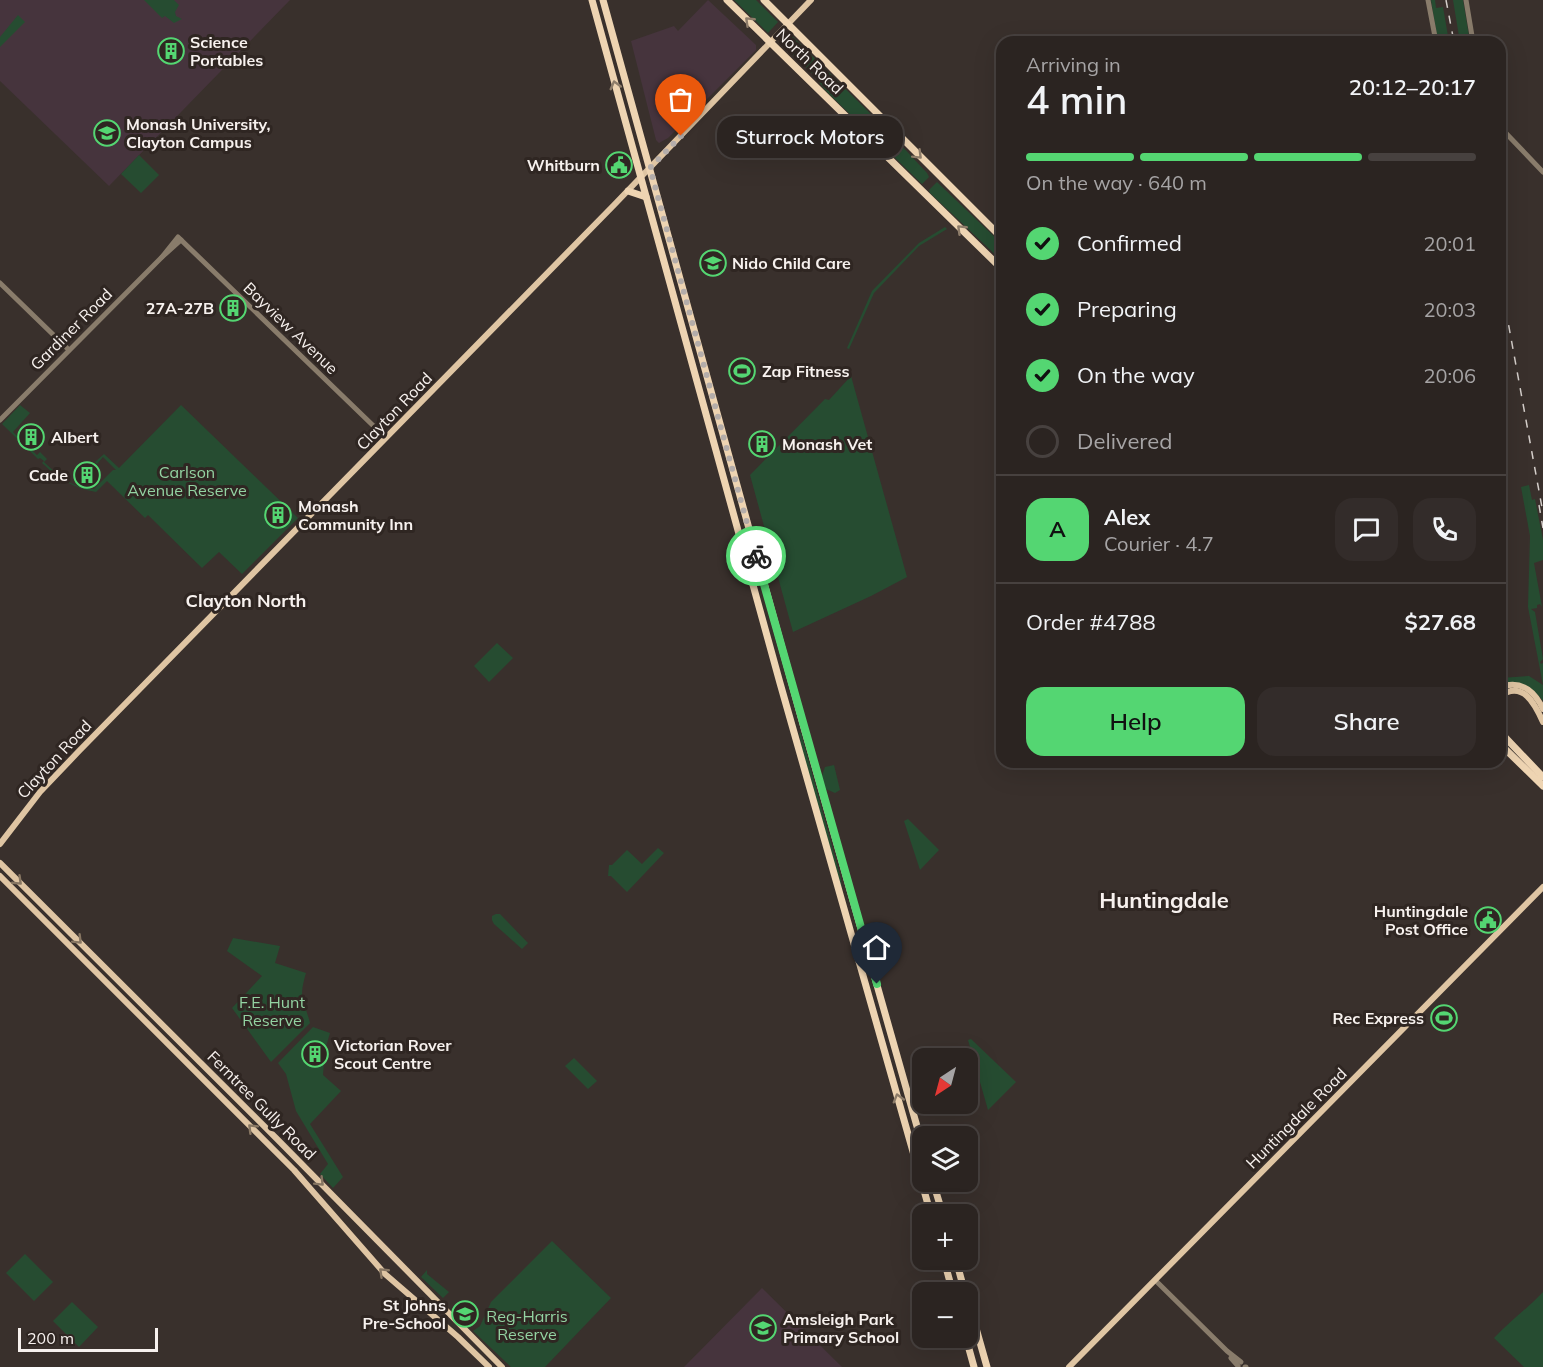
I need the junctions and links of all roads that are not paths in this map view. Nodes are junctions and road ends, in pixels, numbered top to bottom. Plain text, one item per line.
1 (592, 0) edge
2 (603, 0) edge
3 (727, 0) edge
4 (764, 0) edge
5 (811, 0) edge
6 (1428, 0) edge
7 (1466, 0) edge
8 (788, 24) junction
9 (1435, 36) edge
10 (1472, 36) edge
11 (771, 43) junction
12 (1506, 134) edge
13 (1506, 137) edge
14 (1515, 144) junction
15 (650, 168) junction
16 (1543, 172) edge
17 (641, 178) junction
18 (628, 191) junction
19 (646, 197) junction
20 (996, 232) edge
21 (179, 238) joint
22 (996, 263) edge
23 (0, 283) edge
24 (69, 350) junction
25 (0, 420) edge
26 (719, 420) junction
27 (708, 423) junction
28 (386, 438) junction
29 (736, 481) junction
30 (725, 484) junction
31 (1506, 686) edge
32 (1506, 694) edge
33 (1543, 709) edge
34 (1543, 722) edge
35 (1506, 738) edge
36 (1506, 750) edge
37 (1543, 777) edge
38 (1543, 786) edge
39 (4, 835) edge
40 (0, 844) edge
41 (0, 863) edge
42 (0, 876) edge
43 (1543, 887) edge
44 (917, 1126) edge
45 (928, 1204) edge
46 (1155, 1280) junction
47 (978, 1335) edge
48 (969, 1348) edge
49 (1242, 1366) edge
50 (489, 1367) edge
51 (502, 1367) edge
52 (974, 1367) edge
53 (987, 1367) edge
54 (1069, 1367) edge

17 -> 1 highway
2 - 15 highway
11 -> 3 highway, North Road
4 - 8 highway, North Road
5 - 8 main road, Clayton Road
6 - 9 street
7 - 10 street
8 - 11 main road, Clayton Road
8 -> 20 highway, North Road
11 - 15 main road, Clayton Road
22 -> 11 highway, North Road
12 - 14 street
13 - 14 street
14 - 16 street
15 - 17 main road, Clayton Road
15 - 26 highway
17 - 18 main road, Clayton Road
17 - 19 highway
18 - 19 highway
18 - 28 main road, Clayton Road
19 - 27 highway
21 - 24 street, Gardiner Road
21 - 28 street, Bayview Avenue
23 - 24 street
24 - 25 street, Gardiner Road
26 - 27 highway
26 - 29 highway
27 - 30 highway
28 - 39 main road, Clayton Road
29 - 30 highway
29 - 44 highway
45 -> 30 highway
31 - 33 main road
32 - 34 main road
35 - 37 highway
36 - 38 highway
39 - 40 main road, Clayton Road
41 -> 51 main road, Ferntree Gully Road
50 -> 42 main road, Ferntree Gully Road
43 - 46 main road, Huntingdale Road
46 - 49 street
46 - 54 main road, Huntingdale Road
47 - 53 highway
48 - 52 highway

